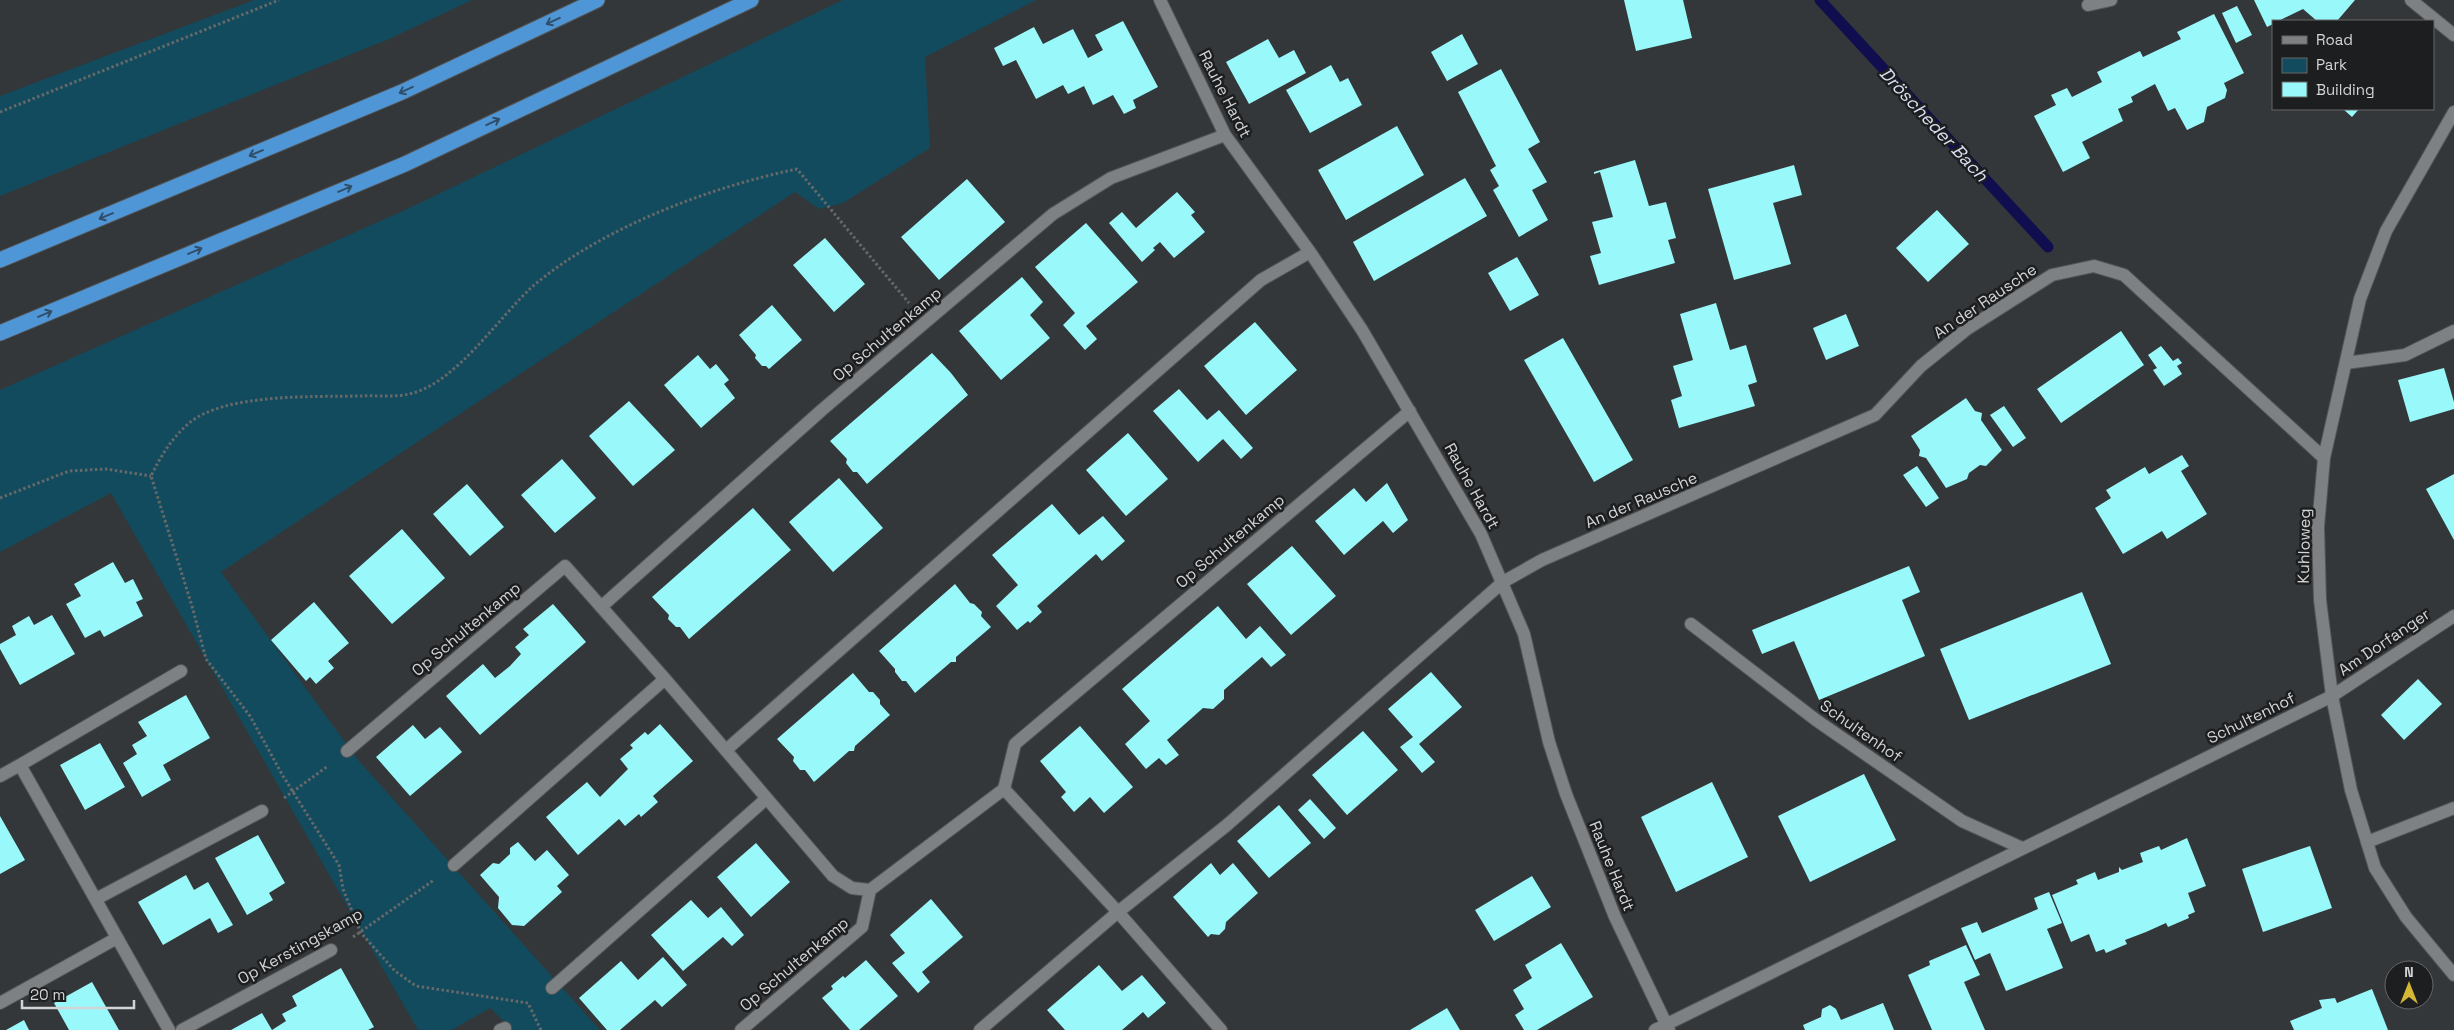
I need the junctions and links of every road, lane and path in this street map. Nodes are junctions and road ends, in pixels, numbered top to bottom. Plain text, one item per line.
1 (279, 0) edge
2 (597, 0) edge
3 (751, 0) edge
4 (1160, 0) edge
5 (2111, 0) edge
6 (2411, 0) edge
7 (2088, 5) dead end
8 (2454, 35) edge
9 (0, 112) edge
10 (2454, 112) edge
11 (1225, 135) junction
12 (1310, 252) junction
13 (0, 260) edge
14 (925, 322) junction
15 (2454, 331) edge
16 (0, 333) edge
17 (2346, 363) junction
18 (1410, 411) junction
19 (2324, 458) junction
20 (151, 476) junction
21 (0, 498) edge
22 (1503, 582) junction
23 (602, 607) junction
24 (2454, 616) edge
25 (1690, 624) dead end
26 (181, 671) dead end
27 (665, 679) junction
28 (2332, 696) junction
29 (726, 750) junction
30 (347, 751) joint
31 (20, 765) junction
32 (0, 776) edge
33 (1004, 789) junction
34 (294, 792) junction
35 (766, 799) junction
36 (2454, 808) edge
37 (262, 811) joint
38 (2366, 842) junction
39 (2022, 848) junction
40 (454, 865) joint
41 (870, 890) junction
42 (96, 899) junction
43 (1118, 912) junction
44 (361, 933) junction
45 (116, 938) junction
46 (331, 950) joint
47 (2454, 975) edge
48 (552, 988) joint
49 (0, 1003) edge
50 (528, 1003) junction
51 (1663, 1028) edge
52 (502, 1029) edge
53 (169, 1030) edge
54 (182, 1030) edge
55 (541, 1030) edge
56 (741, 1030) edge
57 (980, 1030) edge
58 (1221, 1030) edge

1 - 9 path
2 -> 13 highway
16 -> 3 highway
4 - 11 street, Rauhe Hardt
5 - 7 street
6 - 8 street
10 - 17 street, Kuhloweg
11 - 12 street, Rauhe Hardt
11 - 14 street, Op Schultenkamp
12 - 18 street, Rauhe Hardt
12 - 29 street
14 - 20 path
14 - 23 street, Op Schultenkamp
15 - 17 street
17 - 19 street, Kuhloweg
18 - 22 street, Rauhe Hardt
18 - 33 street, Op Schultenkamp
19 - 22 street, An der Rausche
19 - 28 street, Kuhloweg
20 - 21 path
20 - 34 path
22 - 43 street
22 - 51 street, Rauhe Hardt
23 - 27 street, Op Schultenkamp
23 - 30 street, Op Schultenkamp
24 - 28 street, Am Dorfanger
25 - 39 street, Schultenhof
26 - 31 street
27 - 29 street, Op Schultenkamp
27 - 40 street
28 - 38 street, Kuhloweg
28 - 39 street, Schultenhof
29 - 35 street, Op Schultenkamp
30 - 34 path
31 - 32 street
31 - 42 street
33 - 41 street
33 - 43 street
34 - 37 path
34 - 44 path
35 - 41 street, Op Schultenkamp
35 - 48 street
36 - 38 street
37 - 42 street
38 - 47 street, Kuhloweg
39 - 51 street, Schultenhof
40 - 44 path, Op Kerstingskamp
41 - 56 street, Op Schultenkamp
42 - 45 street
43 - 57 street
43 - 58 street
44 - 46 path, Op Kerstingskamp
44 - 50 path
45 - 49 street
45 - 53 street
46 - 54 street, Op Kerstingskamp
48 - 50 path
50 - 52 path
50 - 55 path

